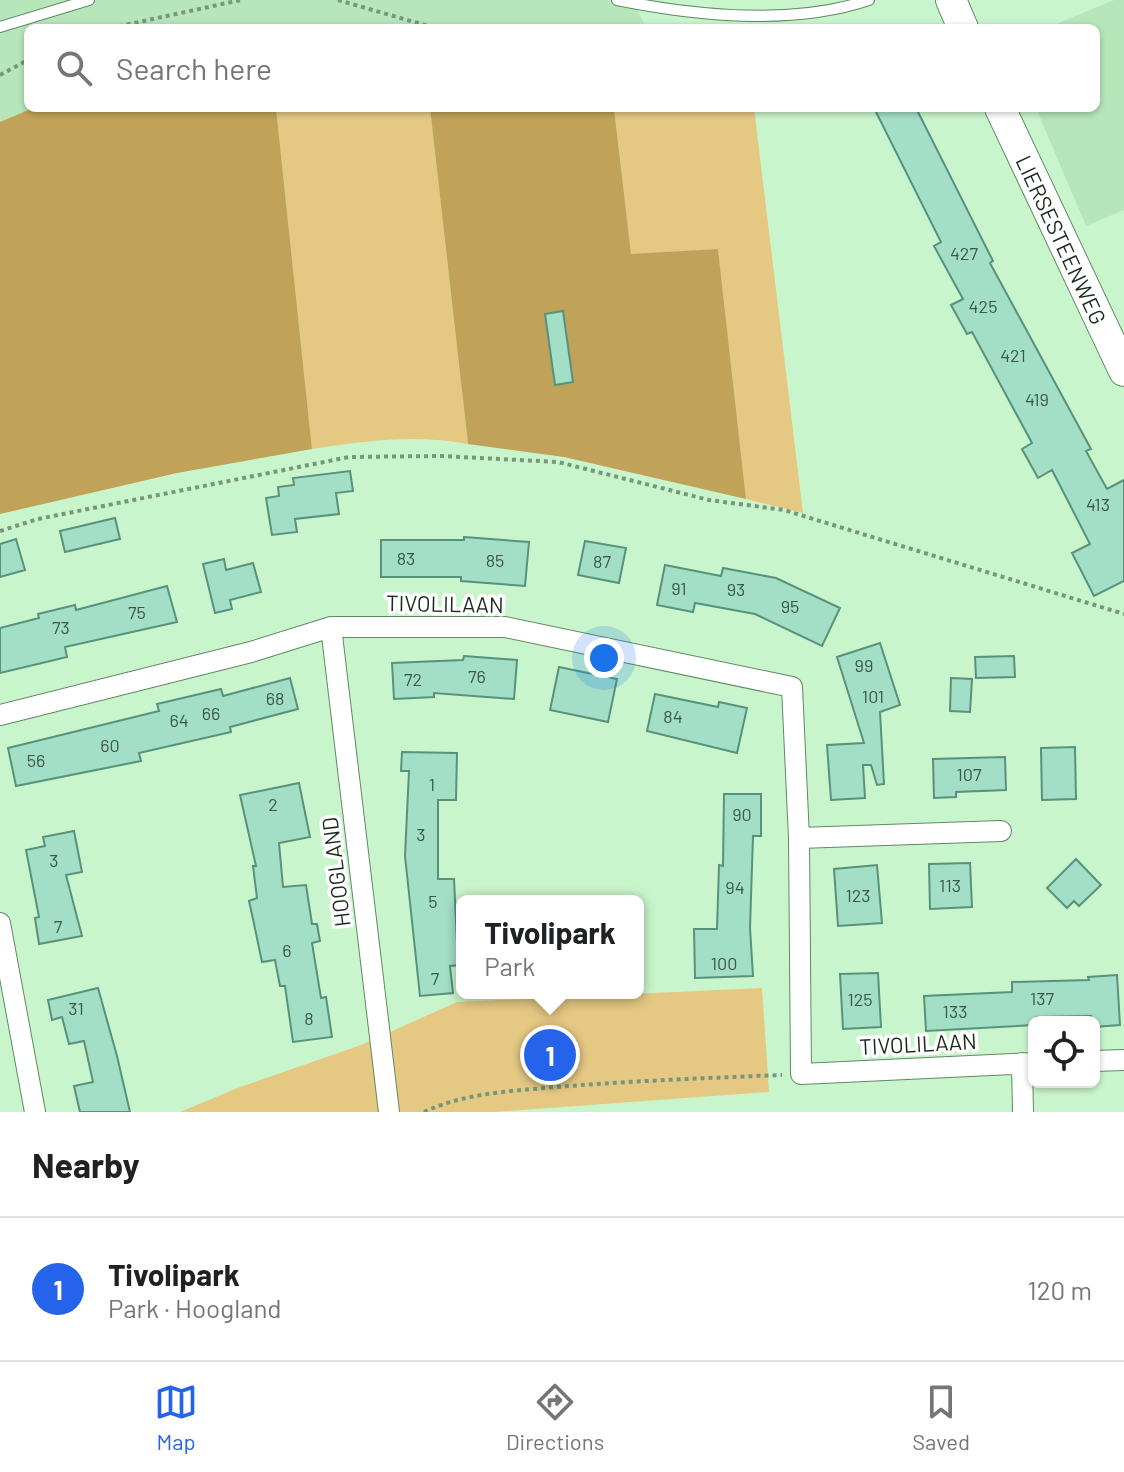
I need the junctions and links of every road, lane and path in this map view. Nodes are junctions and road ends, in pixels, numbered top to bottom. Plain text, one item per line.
1 (89, 0) edge
2 (241, 0) edge
3 (338, 0) edge
4 (617, 0) edge
5 (869, 0) edge
6 (951, 0) edge
7 (130, 24) edge
8 (421, 24) edge
9 (961, 24) edge
10 (0, 27) edge
11 (24, 62) edge
12 (0, 75) edge
13 (1002, 112) edge
14 (1124, 371) edge
15 (0, 531) edge
16 (1124, 614) edge
17 (331, 627) junction
18 (0, 715) edge
19 (1001, 831) dead end
20 (799, 838) junction
21 (0, 923) edge
22 (1124, 1060) edge
23 (1100, 1061) edge
24 (1028, 1063) edge
25 (801, 1074) junction
26 (35, 1112) edge
27 (389, 1112) edge
28 (424, 1112) edge
29 (1023, 1112) edge

1 - 10 lane
2 - 7 path
3 - 8 path
4 - 5 lane
6 - 9 main road
11 - 12 path
13 - 14 main road, LIERSESTEENWEG
15 - 16 path
17 - 18 street, TIVOLILAAN
17 - 20 street, TIVOLILAAN
17 - 27 street, HOOGLAND
19 - 20 street
20 - 25 street, TIVOLILAAN
21 - 26 street
22 - 23 street
24 - 25 street, TIVOLILAAN
24 - 29 street
25 - 28 path

